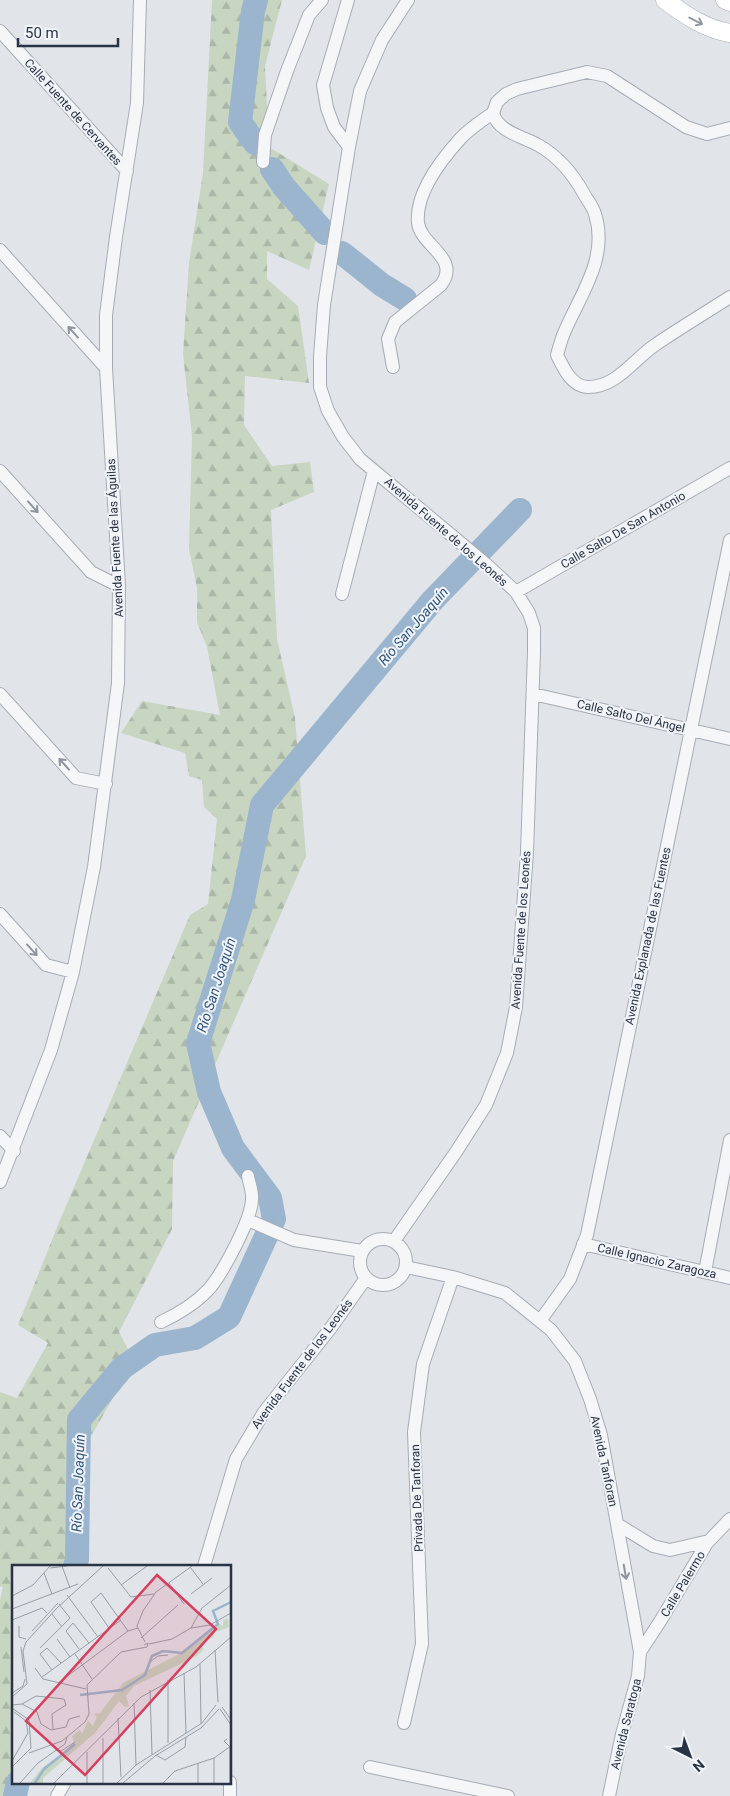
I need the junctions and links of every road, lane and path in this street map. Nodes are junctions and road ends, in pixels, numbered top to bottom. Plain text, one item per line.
1 (140, 0) edge
2 (322, 0) edge
3 (348, 0) edge
4 (408, 0) edge
5 (666, 0) edge
6 (724, 0) edge
7 (730, 2) edge
8 (0, 31) edge
9 (730, 33) edge
10 (493, 113) junction
11 (730, 128) edge
12 (349, 147) junction
13 (263, 162) dead end
14 (126, 171) junction
15 (0, 250) edge
16 (730, 297) edge
17 (394, 367) dead end
18 (106, 368) junction
19 (730, 468) edge
20 (0, 471) edge
21 (374, 471) junction
22 (730, 540) edge
23 (119, 586) junction
24 (516, 592) junction
25 (342, 594) dead end
26 (0, 694) edge
27 (533, 694) junction
28 (691, 729) junction
29 (730, 739) edge
30 (106, 784) junction
31 (0, 914) edge
32 (73, 972) junction
33 (0, 1136) edge
34 (730, 1144) edge
35 (14, 1151) junction
36 (248, 1176) dead end
37 (0, 1182) edge
38 (248, 1220) junction
39 (394, 1241) junction
40 (583, 1244) junction
41 (362, 1251) junction
42 (406, 1267) junction
43 (705, 1272) junction
44 (453, 1277) junction
45 (366, 1278) junction
46 (730, 1278) edge
47 (540, 1321) junction
48 (161, 1322) dead end
49 (730, 1519) edge
50 (617, 1524) junction
51 (709, 1541) junction
52 (204, 1565) edge
53 (640, 1652) junction
54 (404, 1723) dead end
55 (370, 1767) dead end
56 (64, 1784) edge
57 (57, 1796) edge
58 (508, 1796) edge
59 (609, 1796) edge

1 - 14 street, Avenida Fuente de las Águilas
2 - 13 street
3 - 12 street
4 - 12 street, Avenida Fuente de los Leonés
5 -> 9 main road
6 - 7 main road
8 - 14 street, Calle Fuente de Cervantes
10 - 11 street
10 - 16 street
10 - 17 street
12 - 21 street, Avenida Fuente de los Leonés
14 - 18 street, Avenida Fuente de las Águilas
18 -> 15 street
18 - 23 street, Avenida Fuente de las Águilas
19 - 24 street, Calle Salto De San Antonio
20 -> 23 street
21 - 24 street, Avenida Fuente de los Leonés
21 - 25 street
22 - 28 street, Avenida Explanada de las Fuentes
23 - 30 street, Avenida Fuente de las Águilas
24 - 27 street, Avenida Fuente de los Leonés
30 -> 26 street
27 - 28 street, Calle Salto Del Ángel
27 - 39 street, Avenida Fuente de los Leonés
28 - 29 street, Calle Salto Del Ángel
28 - 40 street, Avenida Explanada de las Fuentes
30 - 32 street, Avenida Fuente de las Águilas
31 -> 32 street
32 - 35 street, Avenida Fuente de las Águilas
33 - 35 street
34 - 43 street
35 - 37 street, Avenida Fuente de las Águilas
36 - 38 street
38 - 41 street
38 - 48 street
39 - 41 street
39 - 42 street
40 - 43 street, Calle Ignacio Zaragoza
40 - 47 street, Avenida Explanada de las Fuentes
41 - 45 street
42 - 44 street, Avenida Tanforan
42 - 45 street
43 - 46 street, Calle Ignacio Zaragoza
44 - 47 street, Avenida Tanforan
44 - 54 street, Privada De Tanforan
45 - 52 street, Avenida Fuente de los Leonés
47 - 50 street, Avenida Tanforan
49 - 51 street, Calle Palermo
50 - 51 street, Avenida Tanforan
50 -> 53 street, Avenida Tanforan
51 - 53 street, Calle Palermo
53 - 59 street, Avenida Saratoga
55 - 58 street
56 - 57 street

